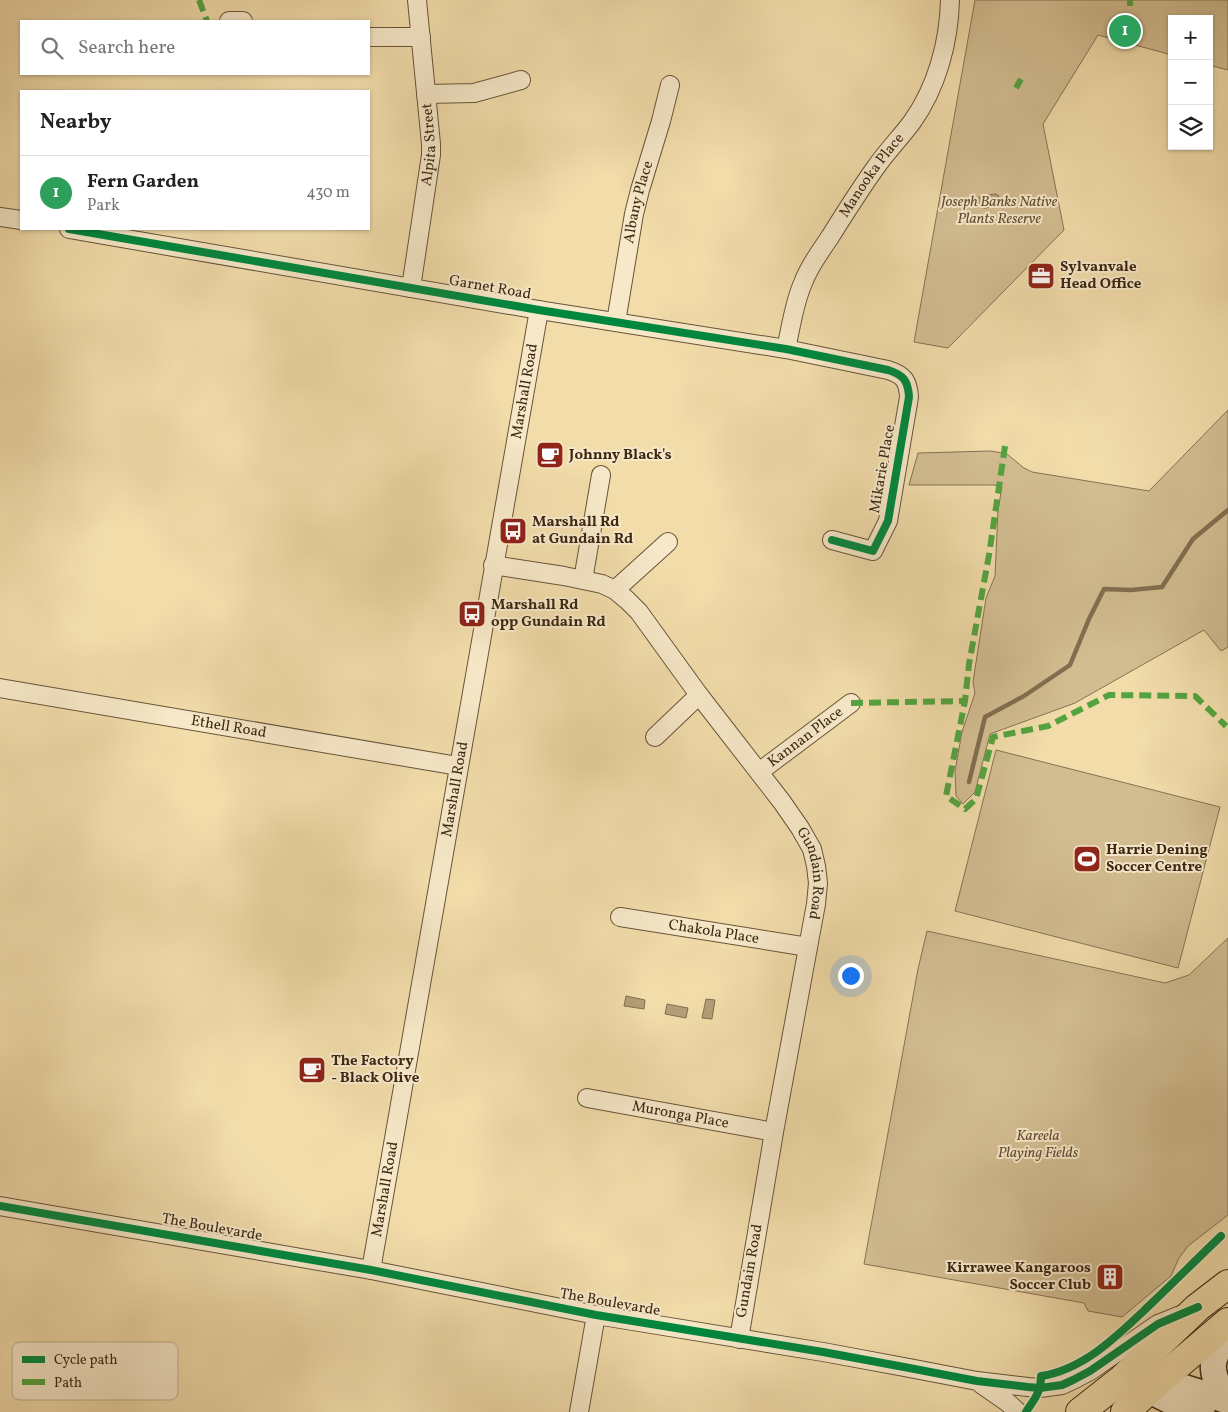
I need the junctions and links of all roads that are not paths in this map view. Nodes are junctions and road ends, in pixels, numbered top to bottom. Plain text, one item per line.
1 (417, 0) edge
2 (950, 0) edge
3 (370, 37) edge
4 (421, 37) junction
5 (521, 80) dead end
6 (670, 85) dead end
7 (426, 94) junction
8 (0, 217) edge
9 (20, 220) edge
10 (75, 230) edge
11 (411, 288) junction
12 (538, 310) junction
13 (616, 322) junction
14 (786, 349) junction
15 (904, 378) joint
16 (601, 475) dead end
17 (832, 540) dead end
18 (668, 542) dead end
19 (493, 565) junction
20 (583, 580) junction
21 (615, 590) junction
22 (0, 688) edge
23 (699, 695) junction
24 (852, 703) dead end
25 (656, 737) dead end
26 (458, 766) junction
27 (759, 772) junction
28 (620, 917) dead end
29 (808, 947) junction
30 (587, 1098) dead end
31 (774, 1132) junction
32 (0, 1206) edge
33 (370, 1270) junction
34 (1228, 1284) edge
35 (1198, 1307) junction
36 (596, 1315) junction
37 (1228, 1322) edge
38 (1228, 1333) edge
39 (739, 1339) junction
40 (1126, 1375) junction
41 (977, 1381) junction
42 (1155, 1385) junction
43 (1226, 1400) edge
44 (579, 1412) edge
45 (1018, 1412) edge
46 (1080, 1412) edge
47 (1125, 1412) edge
48 (1202, 1412) edge

1 - 4 street, Alpita Street
2 - 14 street, Manooka Place
3 - 4 street
4 - 7 street, Alpita Street
5 - 7 street
6 - 13 street, Albany Place
7 - 11 street, Alpita Street
8 - 9 street
10 - 11 street, Garnet Road
11 - 12 street, Garnet Road
12 - 13 street, Garnet Road
12 - 19 street, Marshall Road
13 - 14 street, Garnet Road
14 - 15 street, Garnet Road
15 - 17 street, Mikarie Place
16 - 20 street
18 - 21 street
19 - 20 street, Gundain Road
19 - 26 street, Marshall Road
20 - 21 street, Gundain Road
21 - 23 street, Gundain Road
22 - 26 street, Ethell Road
23 - 25 street
23 - 27 street, Gundain Road
24 - 27 street, Kannan Place
26 - 33 street, Marshall Road
27 - 29 street, Gundain Road
28 - 29 street, Chakola Place
29 - 31 street, Gundain Road
30 - 31 street, Muronga Place
31 - 39 street, Gundain Road
32 - 33 street, The Boulevarde
33 - 36 street, The Boulevarde
34 - 35 highway
35 - 40 highway
35 - 41 street, The Boulevarde
36 - 39 street, The Boulevarde
36 - 44 street
37 - 42 highway
38 - 43 main road
39 - 41 street, The Boulevarde
40 - 42 main road
40 - 46 highway
41 - 45 street, The Boulevarde
42 - 43 main road
42 - 47 highway
42 - 48 main road

